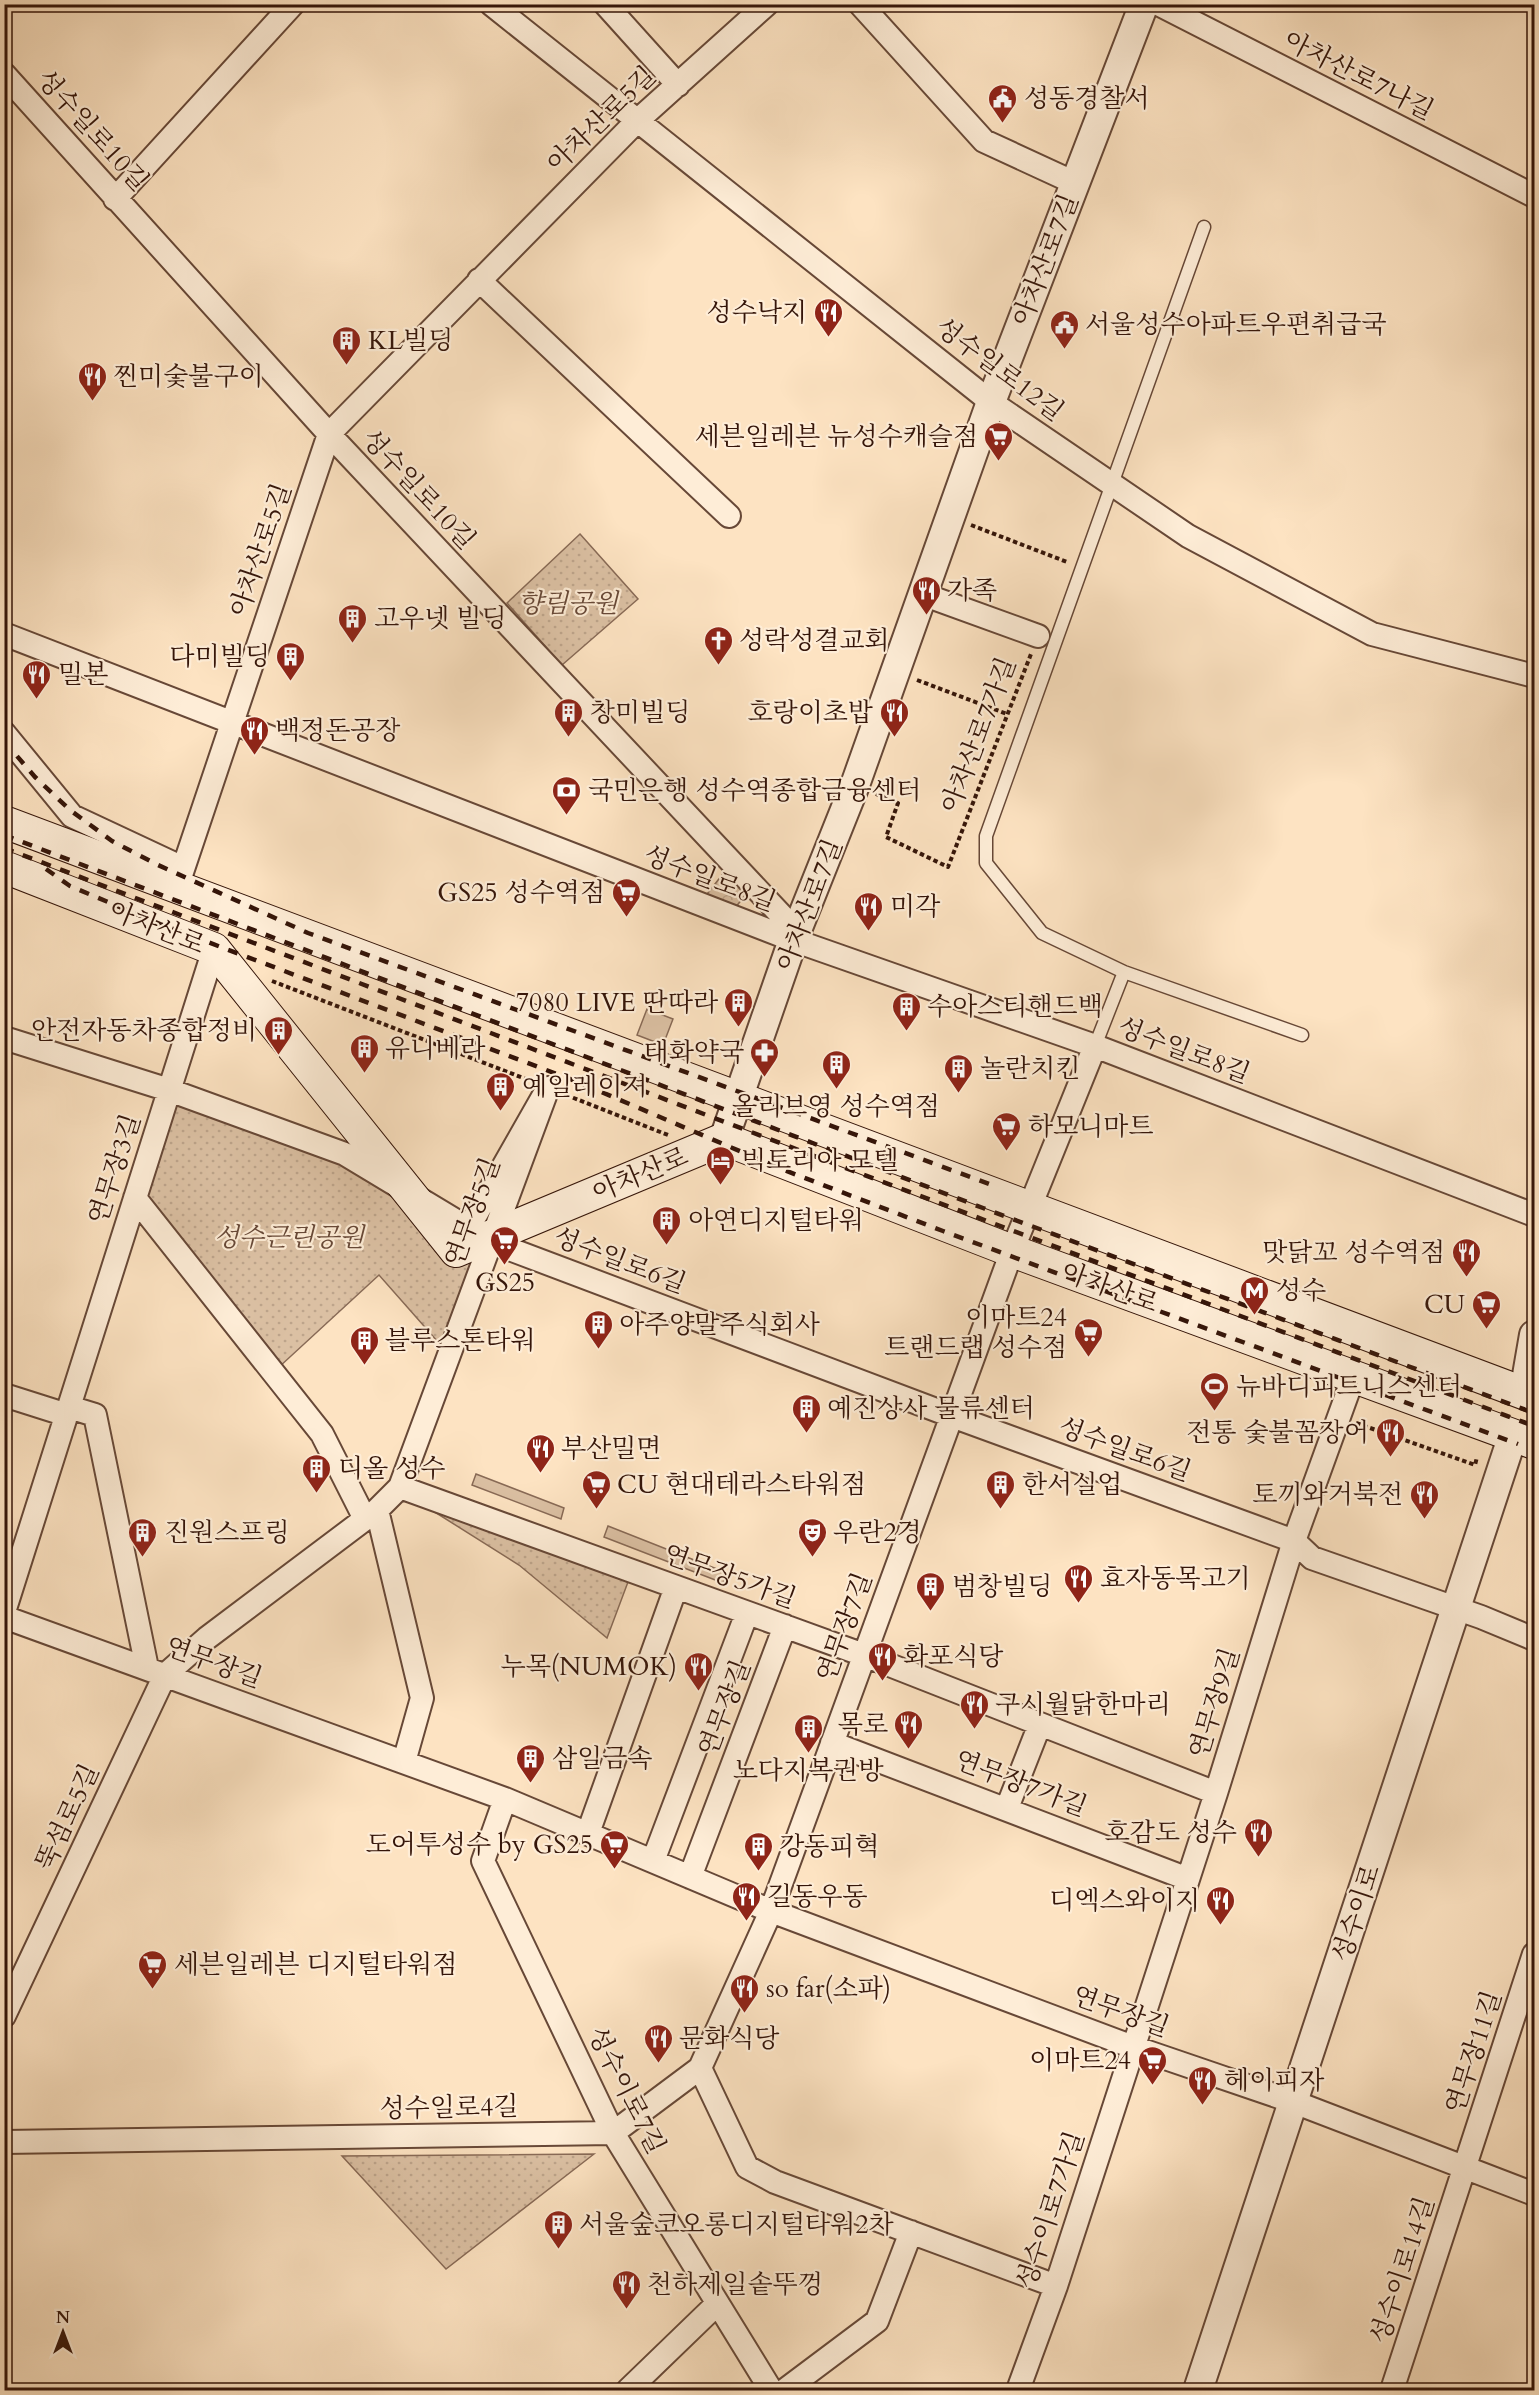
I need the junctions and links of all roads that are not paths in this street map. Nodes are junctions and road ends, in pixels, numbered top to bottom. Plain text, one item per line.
1 (293, 4) edge
2 (491, 4) edge
3 (605, 4) edge
4 (767, 4) edge
5 (860, 4) edge
6 (1144, 4) edge
7 (1158, 4) edge
8 (4, 74) edge
9 (678, 85) junction
10 (637, 121) junction
11 (1075, 183) junction
12 (1534, 196) edge
13 (116, 199) junction
14 (1204, 227) dead end
15 (478, 280) junction
16 (991, 402) junction
17 (329, 434) junction
18 (1112, 484) junction
19 (729, 516) dead end
20 (922, 594) junction
21 (4, 634) edge
22 (1038, 636) road end
23 (1534, 676) edge
24 (231, 724) junction
25 (4, 733) edge
26 (4, 822) edge
27 (4, 867) edge
28 (180, 878) junction
29 (794, 940) junction
30 (214, 948) junction
31 (1124, 972) junction
32 (1302, 1035) dead end
33 (4, 1038) edge
34 (1095, 1046) junction
35 (169, 1090) junction
36 (738, 1098) junction
37 (724, 1139) junction
38 (135, 1198) junction
39 (1534, 1215) edge
40 (1022, 1229) junction
41 (491, 1242) junction
42 (456, 1251) junction
43 (1534, 1335) edge
44 (1353, 1378) junction
45 (4, 1395) edge
46 (1529, 1395) edge
47 (68, 1411) junction
48 (952, 1416) junction
49 (1524, 1439) edge
50 (400, 1487) junction
51 (371, 1515) junction
52 (1294, 1541) junction
53 (676, 1587) junction
54 (1457, 1610) junction
55 (4, 1612) edge
56 (747, 1613) junction
57 (4, 1617) edge
58 (785, 1626) junction
59 (1534, 1639) edge
60 (864, 1655) junction
61 (156, 1672) junction
62 (1040, 1724) junction
63 (832, 1743) junction
64 (404, 1762) junction
65 (1216, 1792) junction
66 (505, 1799) junction
67 (1007, 1808) junction
68 (588, 1833) junction
69 (653, 1861) junction
70 (690, 1876) junction
71 (1188, 1879) junction
72 (771, 1911) junction
73 (1534, 1954) edge
74 (4, 2016) edge
75 (1133, 2047) junction
76 (700, 2068) junction
77 (1293, 2102) junction
78 (613, 2133) junction
79 (4, 2142) edge
80 (1466, 2168) junction
81 (1534, 2194) edge
82 (911, 2232) junction
83 (1056, 2286) junction
84 (717, 2304) junction
85 (628, 2391) edge
86 (771, 2391) edge
87 (785, 2391) edge
88 (1018, 2391) edge
89 (1198, 2391) edge
90 (1392, 2391) edge

1 - 13 street
2 - 10 street, 성수일로12길
3 - 9 street
4 - 9 street, 아차산로5길
5 - 11 street
6 - 11 street, 아차산로7길
7 - 12 street, 아차산로7나길
8 - 13 street, 성수일로10길
9 - 10 street, 아차산로5길
10 - 15 street, 아차산로5길
10 - 16 street, 성수일로12길
11 - 16 street, 아차산로7길
13 - 17 street, 성수일로10길
14 - 18 lane
15 - 17 street, 아차산로5길
15 - 19 street
16 - 18 street, 성수일로12길
16 - 20 street, 아차산로7길
17 - 24 street, 아차산로5길
17 - 29 street, 성수일로10길
18 - 23 street, 성수일로12길
18 - 31 lane
20 - 22 street
20 - 29 street, 아차산로7길
21 - 24 street, 성수일로8길
24 - 28 street, 아차산로5길
24 - 29 street, 성수일로8길
25 - 28 street, 아차산로
26 - 28 main road, 아차산로
27 - 30 main road, 아차산로
28 - 36 main road, 아차산로
29 - 34 street, 성수일로8길
29 - 36 street, 아차산로7길
30 - 35 street, 연무장3길
30 - 42 main road, 아차산로
31 - 32 lane
31 - 34 lane
33 - 35 street, 성수일로6길
34 - 39 street, 성수일로8길
34 - 40 street, 연무장7길
35 - 38 street, 연무장3길
35 - 41 street, 성수일로6길
36 - 37 street, 아차산로7길
36 - 40 main road, 아차산로
37 - 40 main road, 아차산로
37 - 42 main road, 아차산로
38 - 47 street, 연무장3길
38 - 51 street
40 - 44 main road, 아차산로
40 - 46 main road, 아차산로
40 - 48 street, 연무장7길
41 - 42 street, 연무장5길
41 - 48 street, 성수일로6길
41 - 50 street, 연무장5길
43 - 46 street
44 - 49 main road, 아차산로
44 - 52 street, 연무장9길
45 - 47 street
47 - 55 street, 연무장3길
47 - 61 street
48 - 52 street, 성수일로6길
48 - 60 street, 연무장7길
49 - 54 street, 성수이로
50 - 51 street, 연무장5길
50 - 53 street, 연무장5가길
51 - 61 street, 연무장5길
51 - 64 street
52 - 54 street, 성수일로6길
52 - 65 street, 연무장9길
53 - 56 street, 연무장5가길
53 - 68 street
54 - 59 street, 성수일로6길
54 - 77 street, 성수이로
56 - 58 street, 연무장5가길
56 - 69 street, 연무장길
57 - 61 street, 연무장길
58 - 60 street, 연무장5가길
58 - 70 street, 연무장길
60 - 62 street, 연무장5가길
60 - 63 street, 연무장7길
61 - 64 street, 연무장길
61 - 74 street, 뚝섬로5길
62 - 65 street, 연무장5가길
62 - 67 street
63 - 67 street, 연무장7가길
63 - 72 street, 연무장7길
64 - 66 street, 연무장길
65 - 71 street, 연무장9길
66 - 68 street, 연무장길
66 - 78 street, 성수이로7길
67 - 71 street, 연무장7가길
68 - 69 street, 연무장길
69 - 70 street, 연무장길
70 - 72 street, 연무장길
71 - 75 street, 연무장9길
72 - 75 street, 연무장길
72 - 76 street
73 - 80 street, 연무장11길
75 - 77 street, 연무장길
75 - 83 street, 성수이로7가길
76 - 78 street
76 - 82 street
77 - 80 street, 연무장길
77 - 89 street, 성수이로
78 - 79 street, 성수일로4길
78 - 84 street, 성수이로7길
80 - 81 street, 연무장길
80 - 90 street, 성수이로14길
82 - 83 street
82 - 87 street
83 - 88 street, 성수이로7가길
84 - 85 street
84 - 86 street, 성수이로7길

